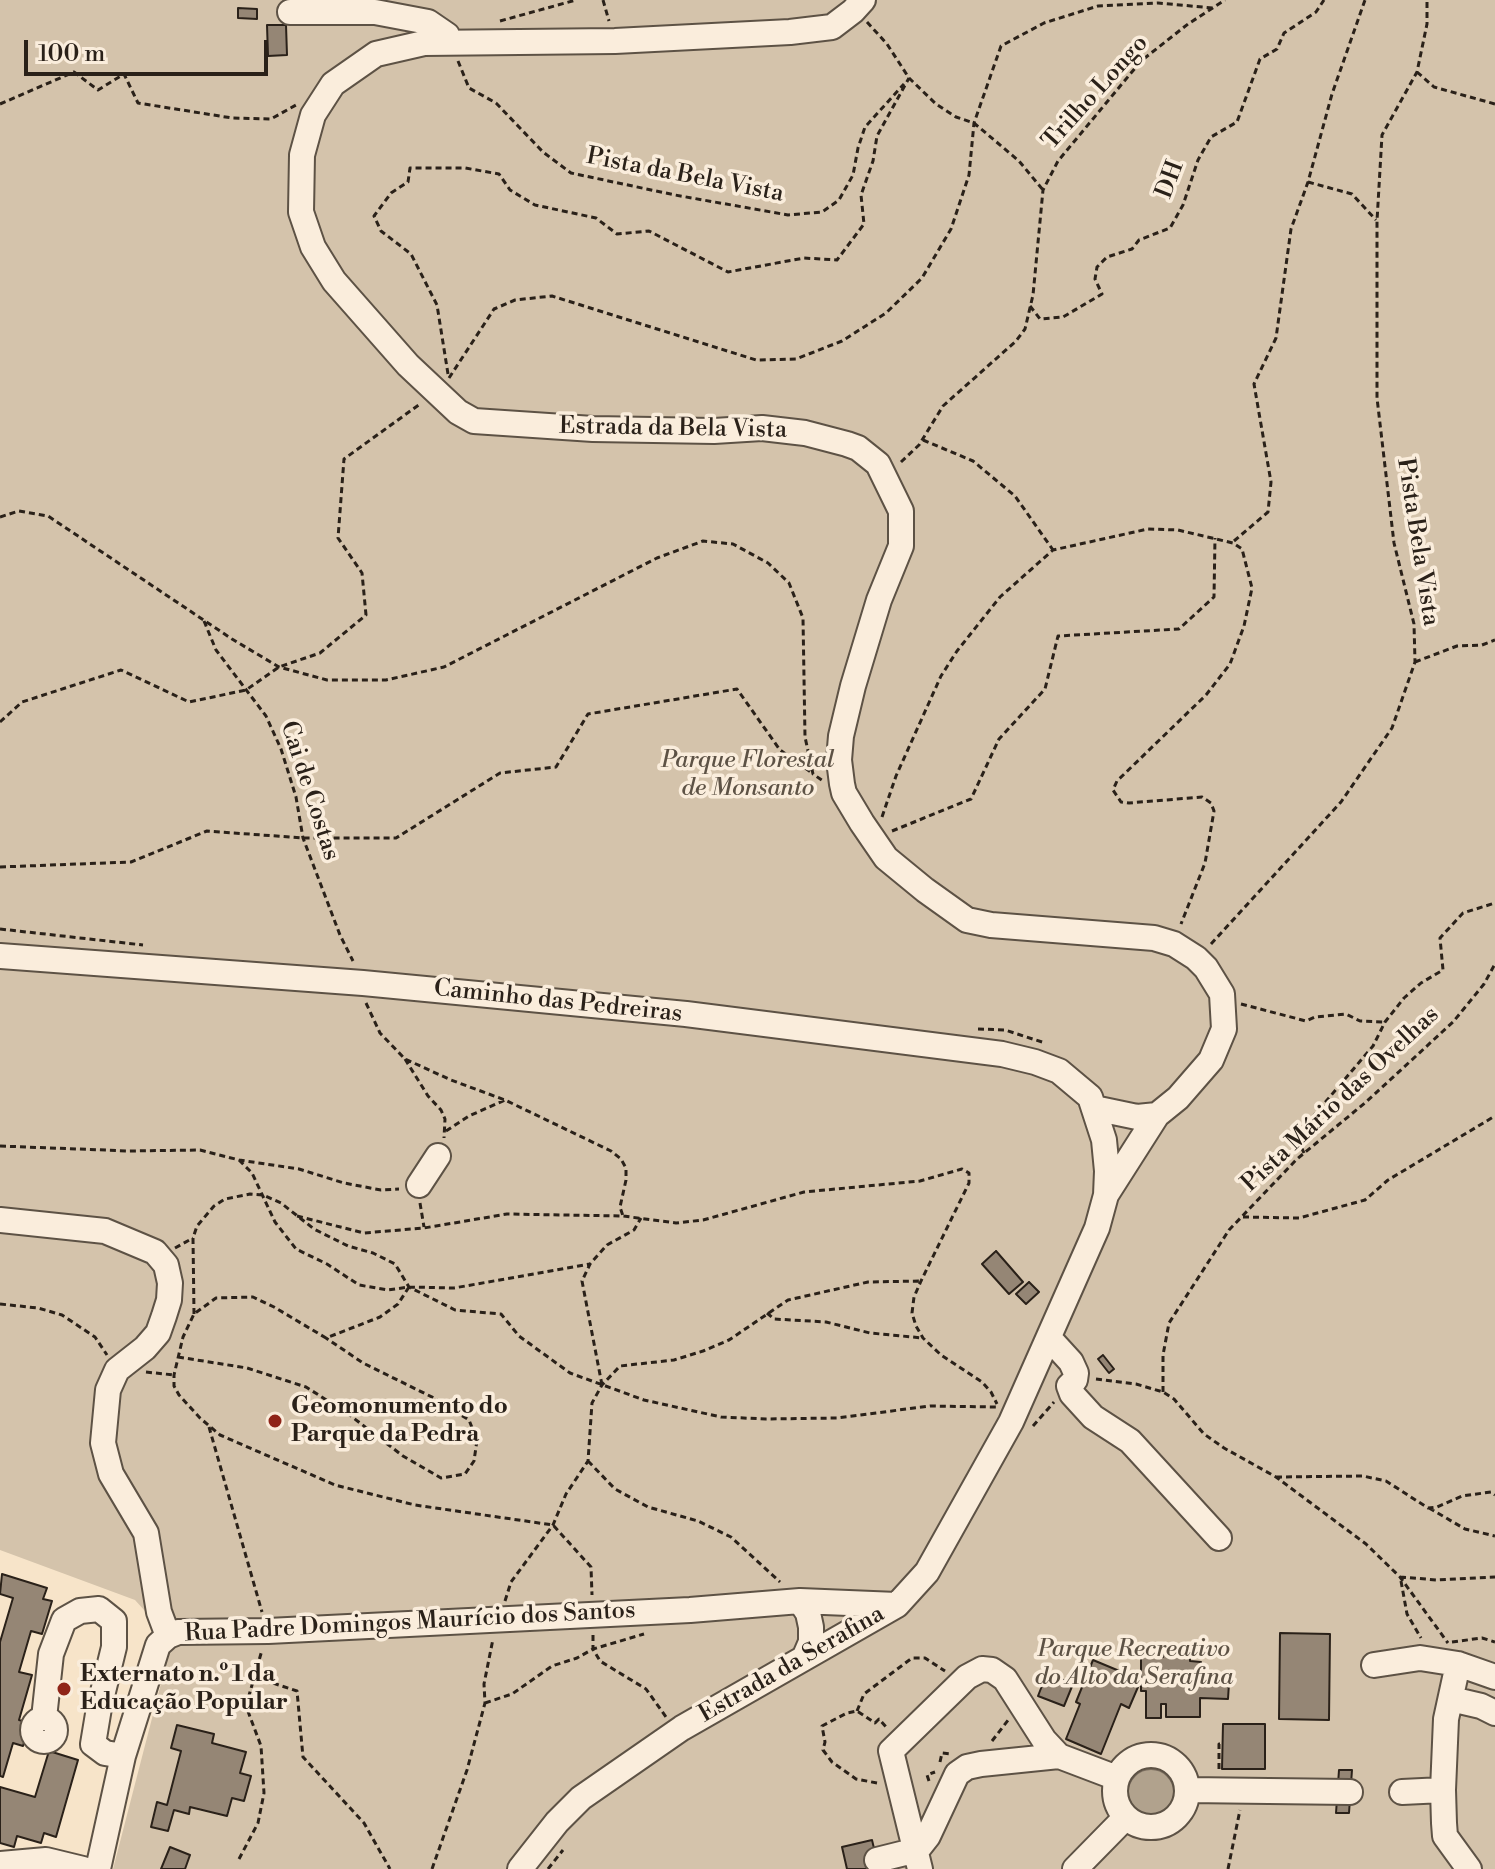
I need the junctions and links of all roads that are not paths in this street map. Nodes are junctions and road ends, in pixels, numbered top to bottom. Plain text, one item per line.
1 (858, 6) edge
2 (290, 12) dead end
3 (449, 39) junction
4 (0, 956) edge
5 (1094, 1108) junction
6 (1157, 1115) junction
7 (441, 1150) road end
8 (414, 1187) road end
9 (1106, 1195) junction
10 (0, 1220) edge
11 (1050, 1339) junction
12 (1030, 1381) junction
13 (1080, 1382) junction
14 (1219, 1538) dead end
15 (800, 1601) junction
16 (897, 1605) junction
17 (168, 1636) junction
18 (1453, 1654) junction
19 (805, 1656) junction
20 (1374, 1665) dead end
21 (1495, 1677) edge
22 (1451, 1699) junction
23 (1495, 1713) edge
24 (44, 1718) dead end
25 (123, 1756) junction
26 (1059, 1756) junction
27 (1117, 1778) junction
28 (1188, 1790) junction
29 (1443, 1790) junction
30 (1407, 1791) dead end
31 (1350, 1792) dead end
32 (904, 1800) junction
33 (941, 1803) junction
34 (1126, 1817) junction
35 (877, 1860) dead end
36 (918, 1860) edge
37 (5, 1865) edge
38 (83, 1869) edge
39 (98, 1869) edge
40 (520, 1869) edge
41 (1075, 1869) edge
42 (1469, 1869) edge

1 - 3 street, Estrada da Bela Vista
2 - 3 street
3 - 6 street, Estrada da Bela Vista
4 - 5 street, Caminho das Pedreiras
5 - 6 street
5 - 9 street, Caminho das Pedreiras
6 - 9 street
7 - 8 street
9 - 11 street, Estrada da Serafina
10 - 17 street
11 - 12 street, Estrada da Serafina
11 - 13 street
12 - 13 street
12 - 16 street, Estrada da Serafina
13 - 14 street
15 - 16 street, Rua Padre Domingos Maurício dos Santos
15 - 17 street, Rua Padre Domingos Maurício dos Santos
15 - 19 street
16 - 19 street, Estrada da Serafina
17 - 25 street, Rua Padre Domingos Maurício dos Santos
18 - 20 street
18 - 21 street
18 - 22 street
19 - 40 street, Estrada da Serafina
22 - 23 street
22 - 29 street
24 - 25 street
25 - 39 street, Rua Padre Domingos Maurício dos Santos
26 - 27 street
26 - 32 street
26 - 33 street
27 - 28 street
27 - 34 street
28 - 31 street
28 - 34 street
29 - 30 street
29 - 42 street
32 - 33 street
32 - 36 street
33 - 36 street
34 - 41 street
35 - 36 street
37 - 38 street

